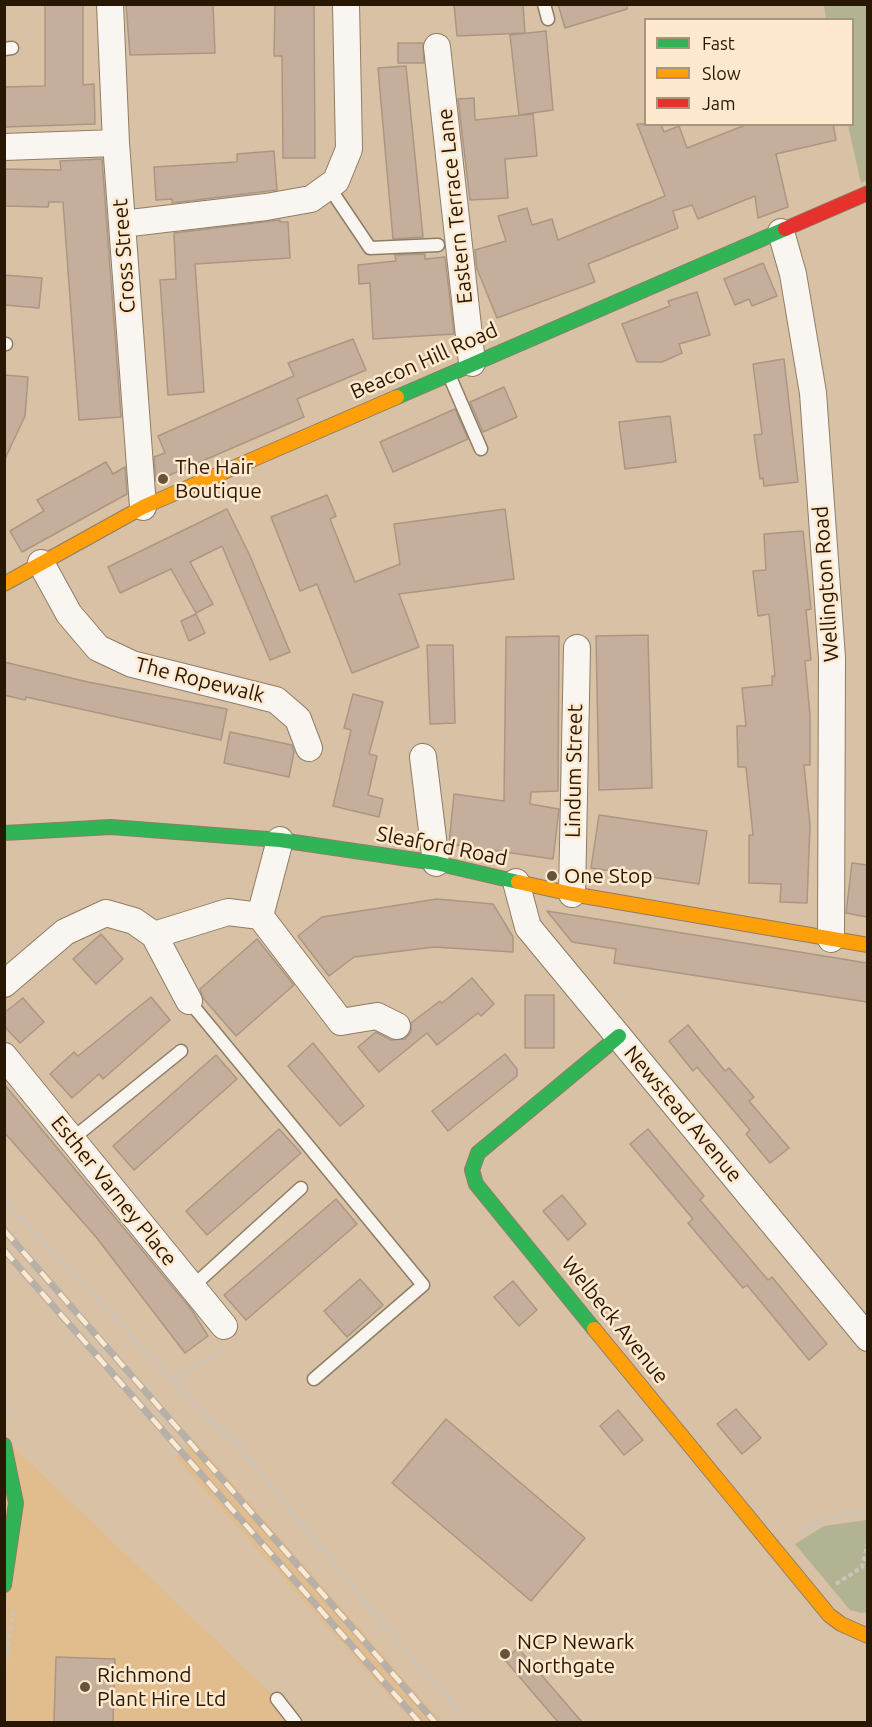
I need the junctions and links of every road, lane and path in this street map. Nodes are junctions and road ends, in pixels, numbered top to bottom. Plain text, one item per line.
1 (110, 4) edge
2 (346, 4) edge
3 (544, 4) edge
4 (548, 19) dead end
5 (438, 48) dead end
6 (116, 143) junction
7 (4, 147) edge
8 (329, 187) junction
9 (867, 193) edge
10 (122, 224) junction
11 (781, 232) junction
12 (438, 245) dead end
13 (472, 363) junction
14 (449, 373) junction
15 (481, 449) dead end
16 (143, 507) junction
17 (41, 563) junction
18 (4, 584) edge
19 (577, 648) dead end
20 (309, 748) dead end
21 (423, 757) dead end
22 (4, 833) edge
23 (280, 840) junction
24 (436, 863) junction
25 (516, 882) junction
26 (572, 894) junction
27 (260, 916) junction
28 (154, 935) junction
29 (831, 939) junction
30 (867, 945) edge
31 (4, 984) edge
32 (189, 1001) joint
33 (397, 1026) dead end
34 (619, 1036) junction
35 (181, 1051) dead end
36 (4, 1056) edge
37 (72, 1139) junction
38 (301, 1188) dead end
39 (4, 1199) edge
40 (192, 1287) junction
41 (224, 1326) joint
42 (867, 1338) edge
43 (314, 1379) dead end
44 (174, 1381) junction
45 (4, 1445) edge
46 (867, 1513) edge
47 (867, 1542) edge
48 (777, 1552) junction
49 (4, 1585) edge
50 (818, 1601) junction
51 (867, 1636) edge
52 (277, 1699) dead end
53 (295, 1722) edge
54 (468, 1722) edge

1 - 6 street, Cross Street
2 - 8 street
3 - 4 lane
5 - 13 street, Eastern Terrace Lane
6 - 7 street
6 - 10 street, Cross Street
8 - 10 street
8 - 12 lane
9 - 11 street, Beacon Hill Road
10 - 16 street, Cross Street
11 - 13 street, Beacon Hill Road
11 - 29 street, Wellington Road
13 - 14 street, Beacon Hill Road
14 - 15 lane
14 - 16 street, Beacon Hill Road
16 - 17 street, Beacon Hill Road
17 - 18 street, Beacon Hill Road
17 - 20 street, The Ropewalk
19 - 26 street, Lindum Street
21 - 24 street
22 - 23 street, Sleaford Road
23 - 24 street, Sleaford Road
23 - 27 street
24 - 25 street, Sleaford Road
25 - 26 street, Sleaford Road
25 - 34 street, Newstead Avenue
26 - 29 street, Sleaford Road
27 - 28 street
27 - 33 street
28 - 31 street
28 - 32 street
29 - 30 street, Sleaford Road
32 - 43 lane
34 - 42 street, Newstead Avenue
34 - 48 street, Welbeck Avenue
35 - 37 lane
36 - 37 street, Esther Varney Place
37 - 40 street, Esther Varney Place
38 - 40 lane
39 - 44 path
40 - 41 street, Esther Varney Place
41 - 44 path
44 - 54 path
45 - 49 street
46 - 48 path
47 - 50 path
48 - 50 street, Welbeck Avenue
50 - 51 street, Welbeck Avenue
52 - 53 lane

